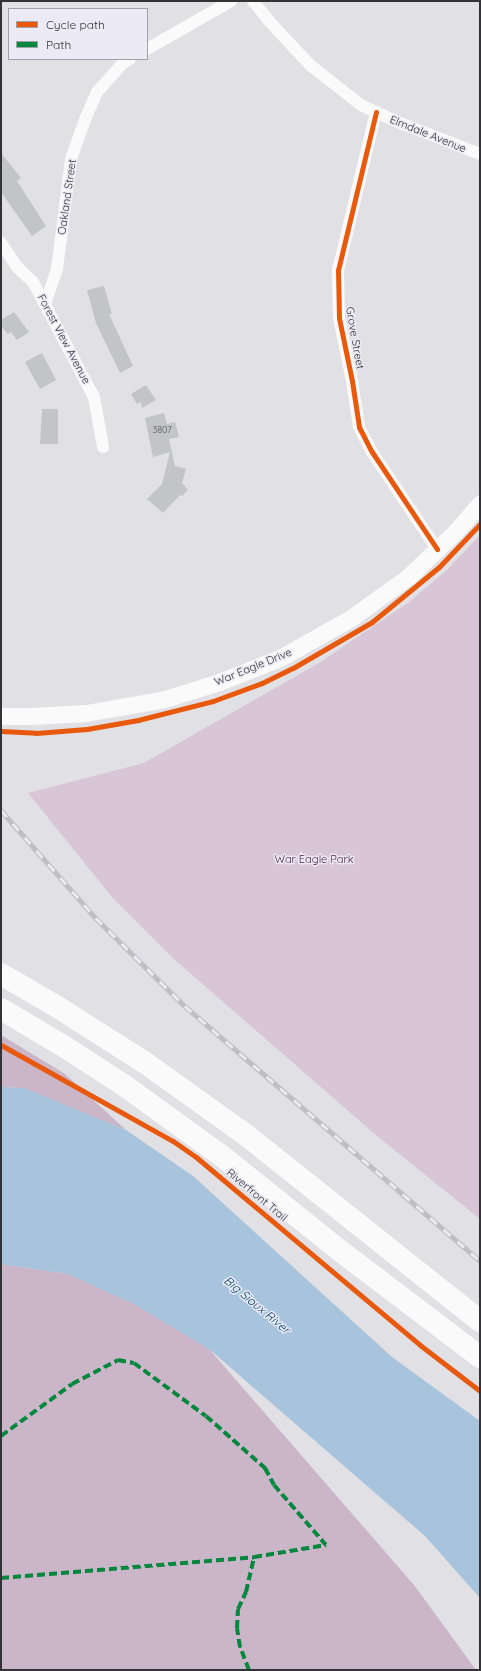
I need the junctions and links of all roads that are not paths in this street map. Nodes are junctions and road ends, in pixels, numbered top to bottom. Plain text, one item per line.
1 (232, 1) edge
2 (253, 1) edge
3 (148, 48) edge
4 (128, 60) edge
5 (376, 112) junction
6 (480, 154) edge
7 (1, 243) edge
8 (45, 304) junction
9 (103, 447) dead end
10 (480, 504) edge
11 (437, 549) junction
12 (1, 716) edge
13 (1, 974) edge
14 (1, 1008) edge
15 (480, 1321) edge
16 (480, 1358) edge

1 - 3 street
2 - 5 street, Elmdale Avenue
4 - 8 street, Oakland Street
5 - 6 street, Elmdale Avenue
5 - 11 street, Grove Street
7 - 8 street, Forest View Avenue
8 - 9 street, Forest View Avenue
10 - 11 main road, War Eagle Drive
11 - 12 main road, War Eagle Drive
13 - 15 highway
14 - 16 highway

